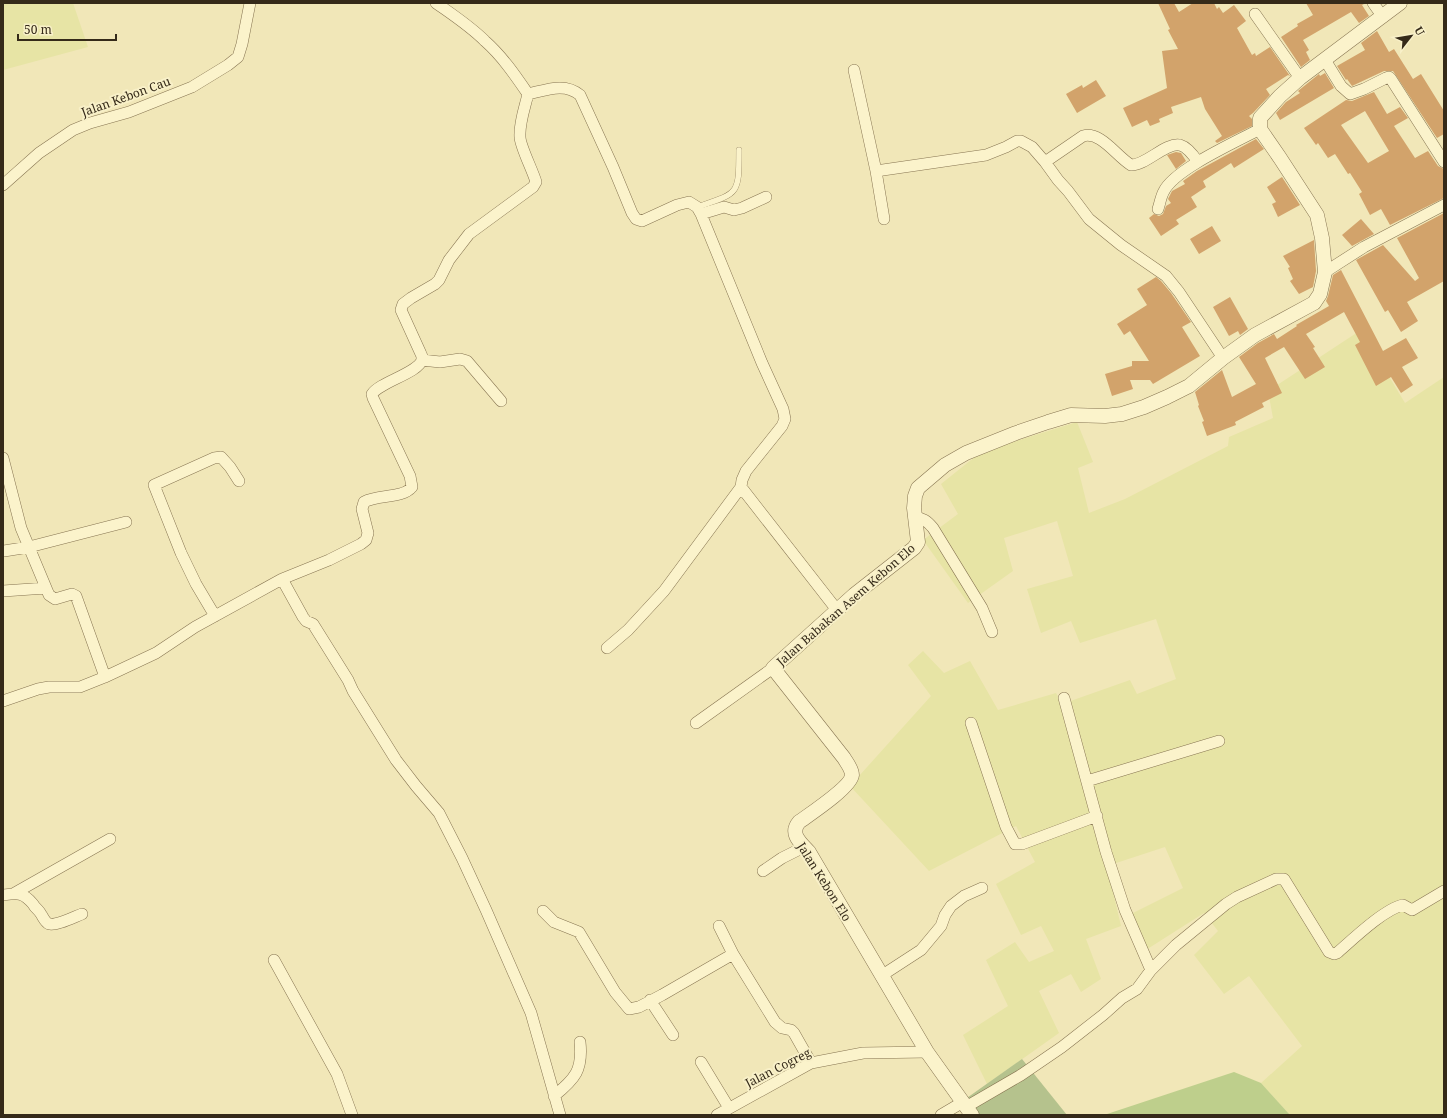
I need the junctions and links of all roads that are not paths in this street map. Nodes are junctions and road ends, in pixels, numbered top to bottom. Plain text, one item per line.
1 (250, 3) edge
2 (436, 3) edge
3 (1373, 3) edge
4 (1400, 3) edge
5 (1255, 14) dead end
6 (1383, 16) junction
7 (1325, 60) junction
8 (854, 70) dead end
9 (1300, 78) junction
10 (528, 94) junction
11 (1260, 129) junction
12 (739, 150) dead end
13 (1045, 162) junction
14 (1198, 162) junction
15 (1444, 162) edge
16 (876, 171) junction
17 (3, 185) edge
18 (766, 197) dead end
19 (1444, 205) edge
20 (1158, 209) dead end
21 (699, 211) junction
22 (884, 218) dead end
23 (1325, 272) junction
24 (1223, 358) junction
25 (422, 360) junction
26 (501, 401) dead end
27 (3, 458) edge
28 (239, 481) dead end
29 (741, 487) junction
30 (914, 517) junction
31 (126, 522) dead end
32 (29, 547) junction
33 (4, 551) edge
34 (282, 579) junction
35 (46, 588) junction
36 (3, 591) edge
37 (836, 610) junction
38 (215, 616) junction
39 (992, 632) dead end
40 (607, 648) dead end
41 (773, 668) junction
42 (105, 677) junction
43 (1064, 698) dead end
44 (3, 701) edge
45 (696, 723) dead end
46 (971, 723) dead end
47 (1219, 741) dead end
48 (1087, 781) junction
49 (1096, 816) junction
50 (110, 839) dead end
51 (804, 847) junction
52 (763, 872) dead end
53 (982, 888) dead end
54 (1444, 891) edge
55 (8, 894) edge
56 (543, 911) dead end
57 (82, 914) dead end
58 (719, 926) dead end
59 (733, 954) junction
60 (274, 960) dead end
61 (1151, 970) junction
62 (881, 976) junction
63 (650, 1000) junction
64 (673, 1035) dead end
65 (580, 1042) dead end
66 (926, 1052) junction
67 (701, 1062) dead end
68 (811, 1063) junction
69 (554, 1096) junction
70 (728, 1108) junction
71 (967, 1108) edge
72 (352, 1115) edge
73 (560, 1115) edge
74 (717, 1115) edge
75 (941, 1115) edge

1 - 17 street, Jalan Kebon Cau
2 - 10 street
3 - 6 street
4 - 6 street
5 - 9 street
6 - 7 street
7 - 9 street
7 - 15 street
8 - 16 street
9 - 11 street
10 - 21 street
10 - 25 street
11 - 14 street
11 - 23 street, Jalan Babakan Asem Kebon Elo
12 - 21 lane
13 - 14 street
13 - 16 street
13 - 24 street
14 - 20 street
16 - 22 street
18 - 21 street
19 - 23 street
21 - 29 street
23 - 24 street, Jalan Babakan Asem Kebon Elo
24 - 30 street, Jalan Babakan Asem Kebon Elo
25 - 26 street
25 - 34 street
27 - 32 street
28 - 38 street
29 - 37 street
29 - 40 street
30 - 37 street, Jalan Babakan Asem Kebon Elo
30 - 39 street
31 - 32 street
32 - 33 street
32 - 35 street
34 - 38 street
34 - 69 street
35 - 36 street
35 - 42 street
37 - 41 street, Jalan Babakan Asem Kebon Elo
38 - 42 street
41 - 45 street
41 - 51 street, Jalan Kebon Elo
42 - 44 street
43 - 48 street
46 - 49 street
47 - 48 street
48 - 49 street
49 - 61 street
50 - 55 street
51 - 52 street
51 - 62 street, Jalan Kebon Elo
53 - 62 street
54 - 61 street
55 - 57 street
56 - 63 street
58 - 59 street
59 - 63 street
59 - 68 street
60 - 72 street
61 - 71 street
62 - 66 street, Jalan Kebon Elo
63 - 64 street
65 - 69 street
66 - 68 street, Jalan Cogreg
66 - 71 street, Jalan Kebon Elo
67 - 70 street
68 - 70 street, Jalan Cogreg
69 - 73 street
70 - 74 street, Jalan Cogreg
71 - 75 street

